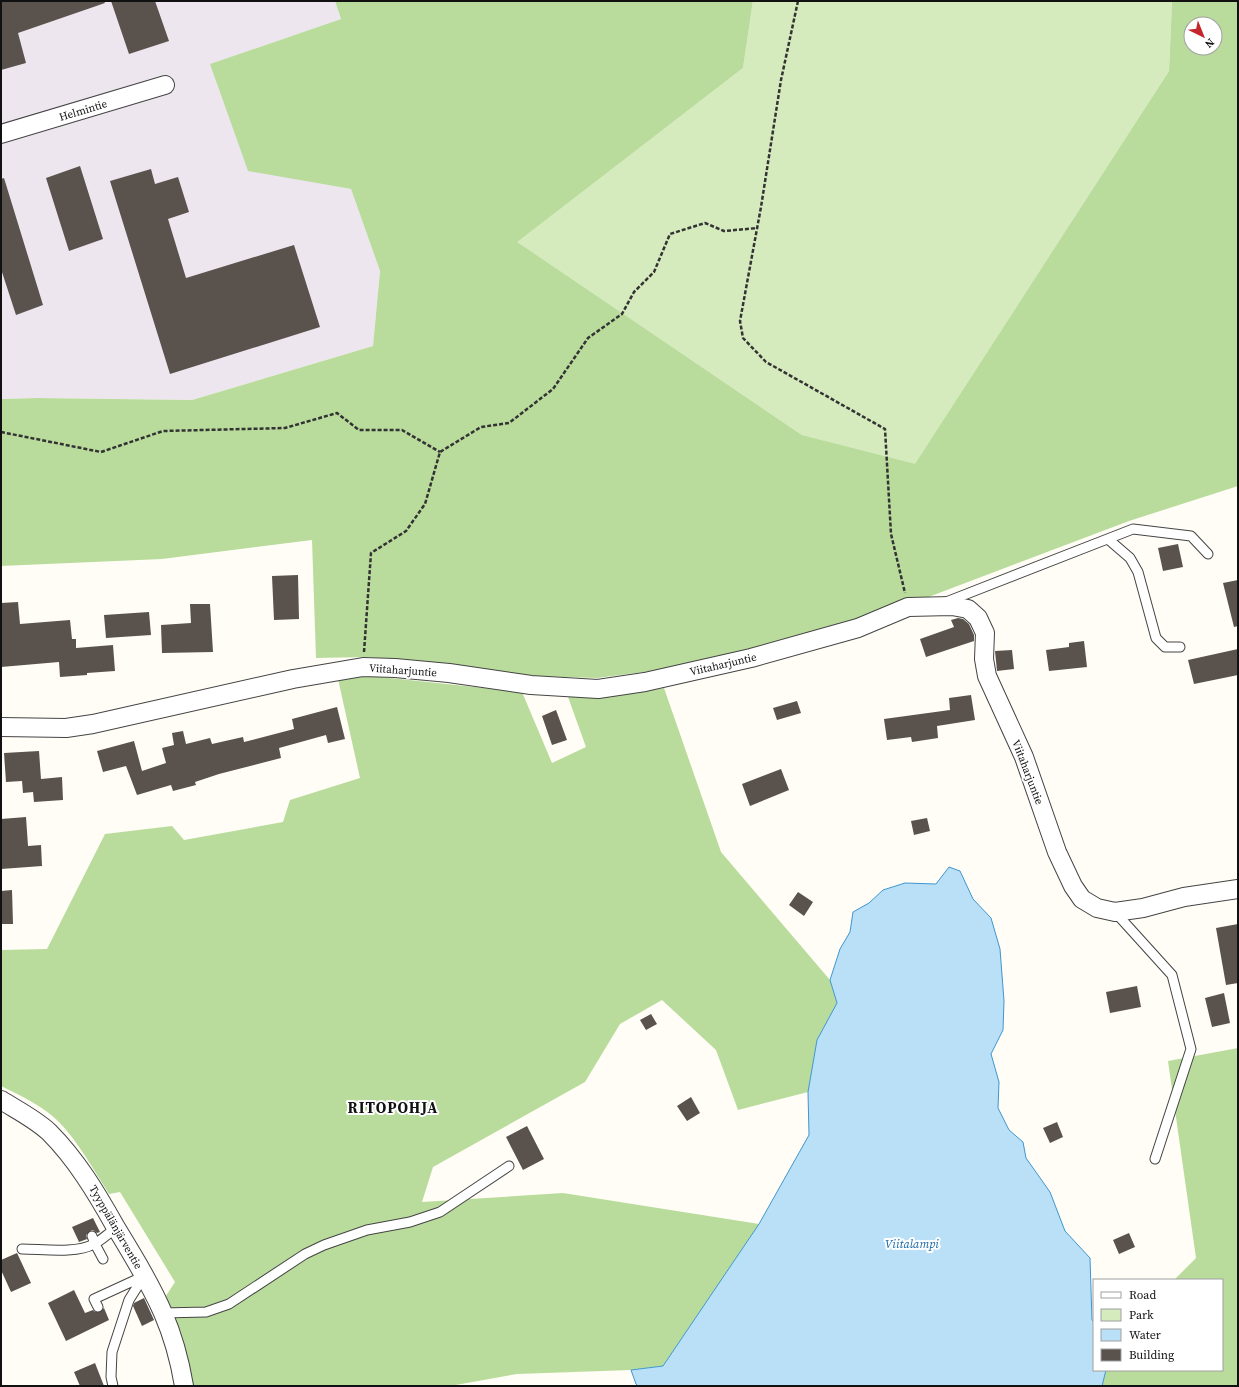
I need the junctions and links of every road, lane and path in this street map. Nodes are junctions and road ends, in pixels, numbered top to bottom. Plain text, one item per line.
1 (798, 1) edge
2 (165, 85) dead end
3 (1, 134) edge
4 (758, 228) junction
5 (1, 432) edge
6 (440, 452) junction
7 (1108, 539) junction
8 (1208, 554) dead end
9 (937, 606) junction
10 (908, 608) junction
11 (1180, 648) dead end
12 (363, 667) junction
13 (1, 727) edge
14 (1238, 889) edge
15 (1115, 912) junction
16 (1, 1100) edge
17 (1155, 1159) dead end
18 (509, 1166) dead end
19 (117, 1228) junction
20 (93, 1240) junction
21 (22, 1249) dead end
22 (103, 1259) dead end
23 (144, 1276) junction
24 (98, 1307) dead end
25 (163, 1313) junction
26 (113, 1386) edge
27 (184, 1386) edge

1 - 4 path
2 - 3 street, Helmintie
4 - 6 path
4 - 10 path
5 - 6 path
6 - 12 path
7 - 8 lane
7 - 9 lane
7 - 11 lane
9 - 10 street, Viitaharjuntie
9 - 15 street, Viitaharjuntie
10 - 12 street, Viitaharjuntie
12 - 13 street, Viitaharjuntie
14 - 15 street, Viitaharjuntie
15 - 17 lane
16 - 19 street, Tyyppälänjärventie
18 - 25 lane
19 - 20 lane
19 - 23 street, Tyyppälänjärventie
20 - 21 lane
20 - 22 lane
23 - 24 lane
23 - 25 street, Tyyppälänjärventie
23 - 26 lane
25 - 27 street, Tyyppälänjärventie

